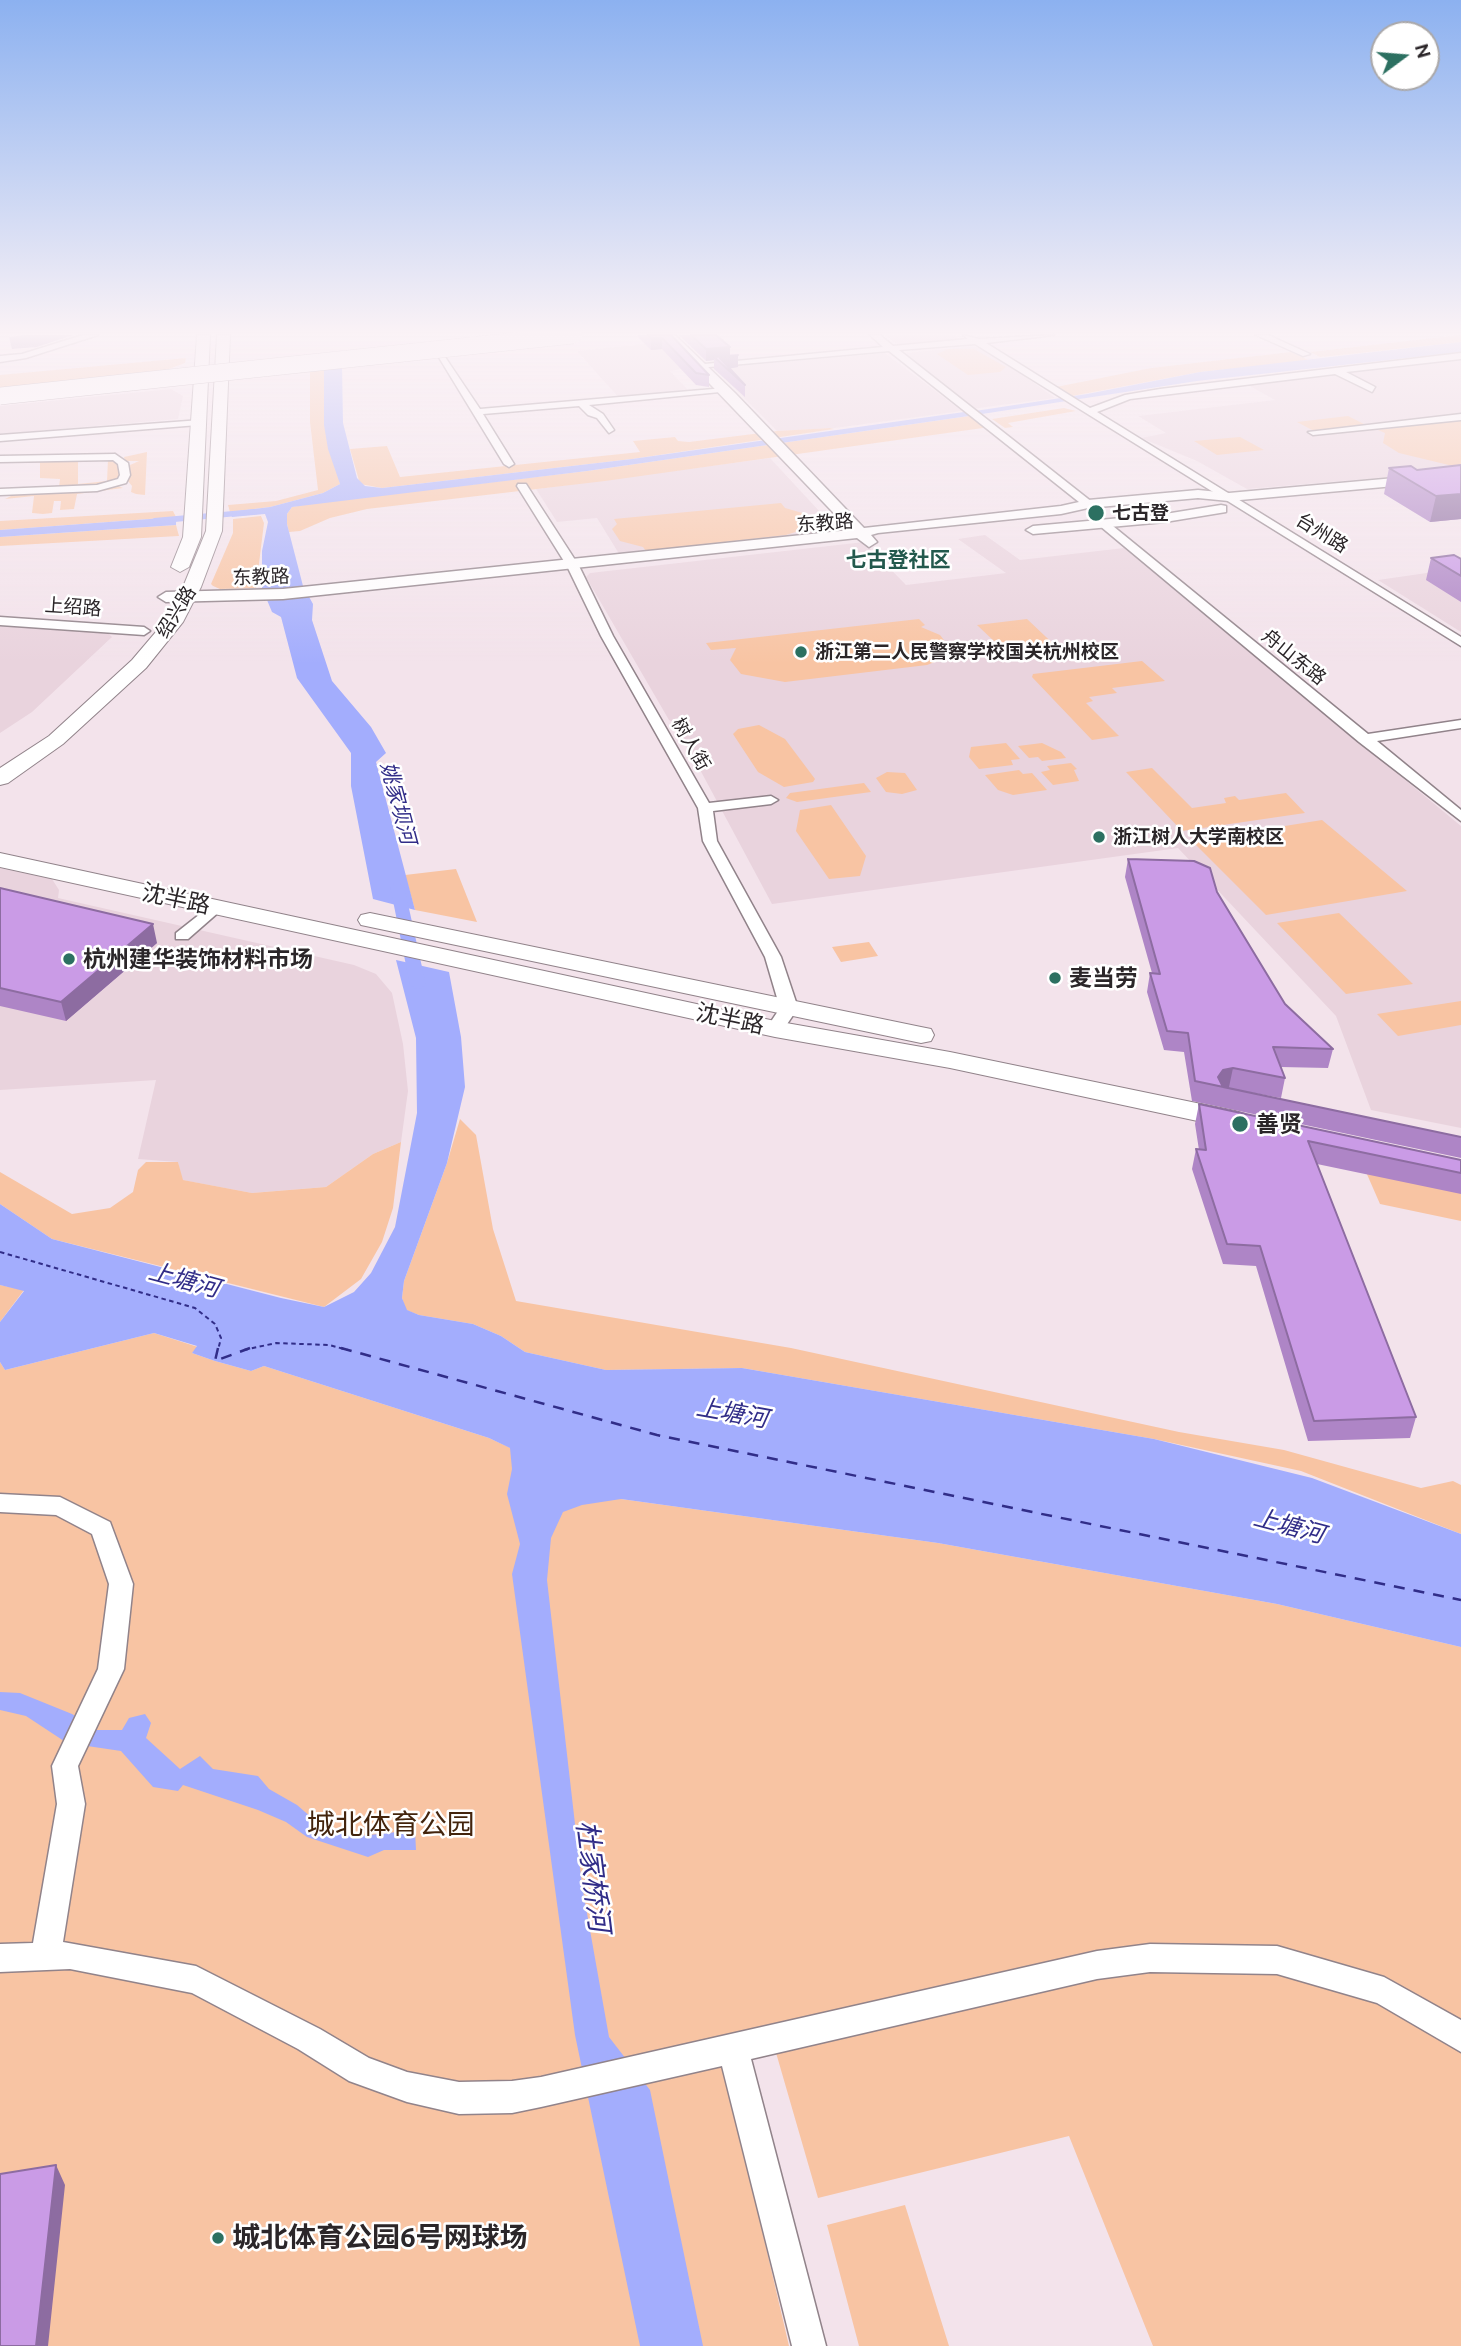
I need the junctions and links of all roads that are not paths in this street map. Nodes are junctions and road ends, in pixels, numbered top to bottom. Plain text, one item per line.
1 (199, 444) edge
2 (214, 444) edge
3 (497, 444) edge
4 (776, 444) edge
5 (1013, 444) edge
6 (1145, 444) edge
7 (0, 458) edge
8 (509, 464) dead end
9 (1461, 477) edge
10 (522, 486) dead end
11 (0, 492) edge
12 (1233, 499) junction
13 (1088, 504) junction
14 (204, 517) junction
15 (1104, 524) junction
16 (865, 537) junction
17 (573, 568) junction
18 (166, 597) junction
19 (202, 597) junction
20 (0, 621) edge
21 (1461, 629) edge
22 (144, 631) junction
23 (1445, 632) junction
24 (1461, 642) edge
25 (1461, 724) edge
26 (1364, 739) junction
27 (0, 758) edge
28 (0, 778) edge
29 (771, 800) dead end
30 (705, 808) junction
31 (1461, 817) edge
32 (0, 841) edge
33 (0, 860) edge
34 (214, 908) junction
35 (182, 936) dead end
36 (409, 939) junction
37 (782, 1019) junction
38 (1260, 1115) edge
39 (0, 1503) edge
40 (46, 1955) junction
41 (0, 1958) edge
42 (1461, 2037) edge
43 (733, 2047) junction
44 (662, 2063) joint
45 (809, 2346) edge

1 - 14 main road, 绍兴路
2 - 14 main road, 绍兴路
3 - 8 street
4 - 16 street
5 - 13 street
6 - 12 street, 台州路
7 - 11 street
9 - 12 street, 东教路
10 - 17 street, 树人街
12 - 13 street, 东教路
12 - 15 street, 东教路
12 - 23 street, 台州路
13 - 16 street, 东教路
14 - 18 main road, 绍兴路
14 - 19 main road, 绍兴路
15 - 16 street, 东教路
15 - 26 street, 舟山东路
16 - 17 street, 东教路
17 - 19 street, 东教路
17 - 30 street, 树人街
18 - 19 street, 东教路
18 - 22 main road, 绍兴路
19 - 28 main road, 绍兴路
20 - 22 street, 上绍路
21 - 23 street
22 - 27 main road, 绍兴路
23 - 24 street, 台州路
25 - 26 street
26 - 31 street, 舟山东路
29 - 30 street
30 - 37 street, 树人街
32 - 36 main road, 沈半路
33 - 34 main road, 沈半路
34 - 35 street
34 - 36 main road, 沈半路
36 - 37 main road, 沈半路
37 - 38 main road, 沈半路
39 - 40 street
40 - 41 street
40 - 44 street
42 - 43 street
43 - 44 street
43 - 45 street

